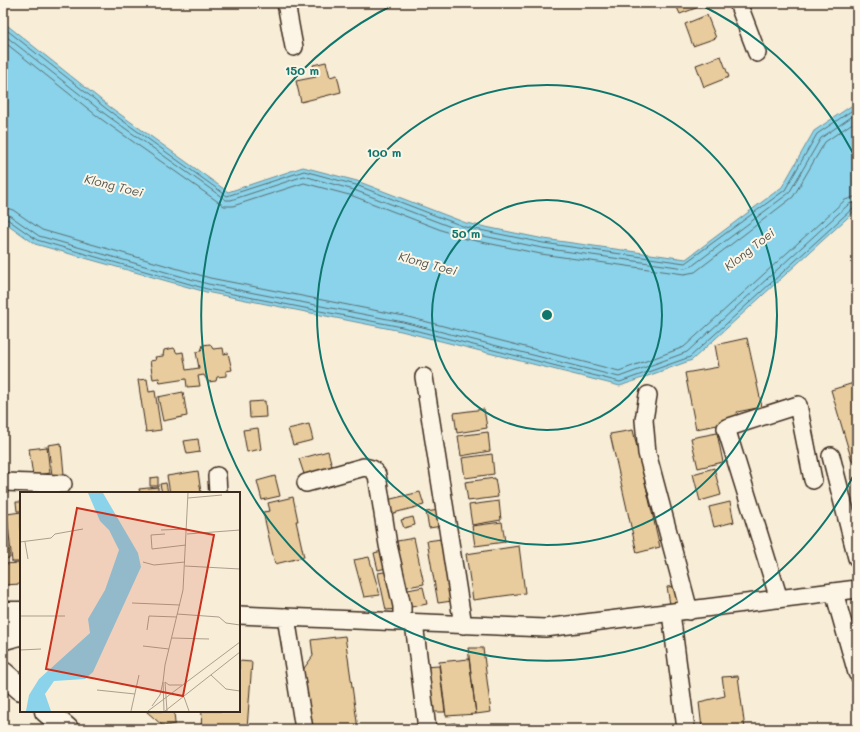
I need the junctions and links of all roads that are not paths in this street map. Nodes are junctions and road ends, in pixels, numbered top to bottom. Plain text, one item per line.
1 (286, 3) edge
2 (738, 3) edge
3 (294, 47) dead end
4 (757, 53) dead end
5 (424, 377) dead end
6 (648, 395) dead end
7 (831, 456) dead end
8 (813, 480) dead end
9 (3, 482) edge
10 (306, 483) dead end
11 (63, 484) dead end
12 (857, 558) edge
13 (857, 589) edge
14 (834, 592) junction
15 (779, 599) junction
16 (688, 611) junction
17 (3, 613) edge
18 (20, 613) edge
19 (671, 613) junction
20 (240, 614) edge
21 (286, 617) junction
22 (20, 622) edge
23 (408, 622) junction
24 (463, 625) junction
25 (3, 627) edge
26 (20, 636) edge
27 (3, 641) edge
28 (3, 673) edge
29 (857, 673) edge
30 (20, 688) edge
31 (304, 729) edge
32 (427, 729) edge
33 (686, 729) edge

1 - 3 street
2 - 4 street
5 - 24 street
6 - 16 street
7 - 12 street
8 - 15 street
9 - 11 street
10 - 23 street
13 - 14 street
14 - 15 street
14 - 29 street
15 - 16 street
16 - 19 street
17 - 18 main road
19 - 24 street
19 - 33 street
20 - 21 street
21 - 23 street
21 - 31 street
22 - 25 street
23 - 24 street
23 - 32 street
26 - 27 street
28 - 30 main road

